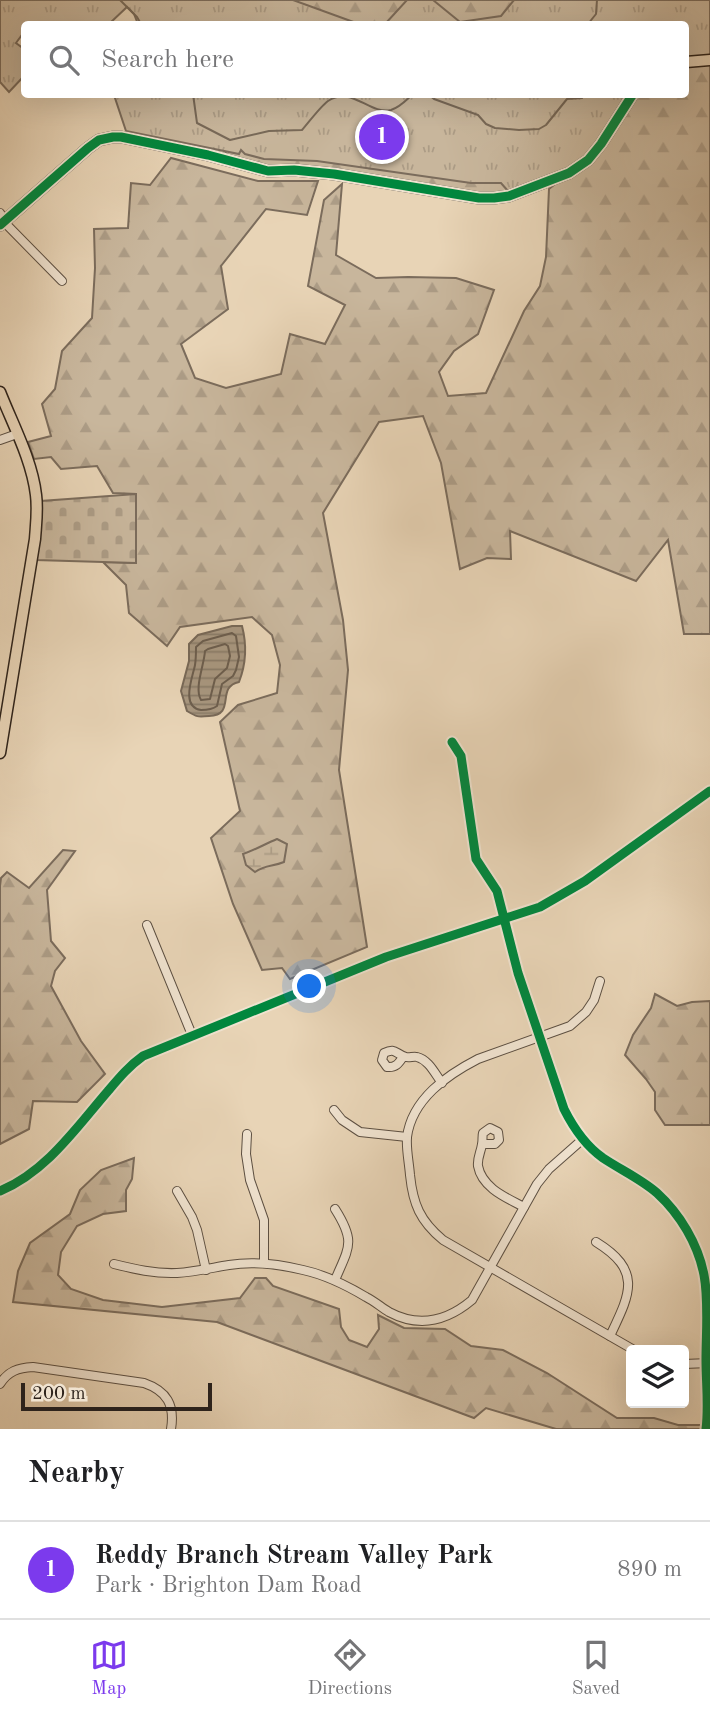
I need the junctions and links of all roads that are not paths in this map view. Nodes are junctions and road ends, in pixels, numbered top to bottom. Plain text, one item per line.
1 (710, 60) edge
2 (689, 62) edge
3 (630, 98) edge
4 (2, 220) edge
5 (62, 281) dead end
6 (0, 393) edge
7 (17, 434) junction
8 (0, 440) edge
9 (452, 741) dead end
10 (0, 753) edge
11 (710, 791) edge
12 (505, 919) junction
13 (147, 925) dead end
14 (600, 981) dead end
15 (192, 1035) junction
16 (539, 1037) junction
17 (403, 1057) dead end
18 (442, 1083) junction
19 (334, 1110) dead end
20 (247, 1134) dead end
21 (407, 1138) junction
22 (583, 1139) junction
23 (482, 1144) dead end
24 (0, 1191) edge
25 (177, 1191) dead end
26 (524, 1207) junction
27 (335, 1209) dead end
28 (596, 1242) dead end
29 (264, 1263) junction
30 (114, 1264) dead end
31 (491, 1267) junction
32 (206, 1269) junction
33 (335, 1280) junction
34 (610, 1336) junction
35 (626, 1345) edge
36 (708, 1363) edge
37 (689, 1364) edge
38 (0, 1384) edge
39 (171, 1429) edge
40 (706, 1429) edge

1 - 2 main road
3 - 4 main road
4 - 5 street
6 - 7 main road
7 - 8 street
7 - 10 main road
9 - 12 street
11 - 12 street
12 - 15 street
12 - 16 street
13 - 15 street
14 - 16 street
15 - 24 street
16 - 18 street
16 - 22 street
17 - 18 street
18 - 21 street
19 - 21 street
20 - 29 street
21 - 31 street
22 - 26 street
22 - 36 street
23 - 26 street
25 - 32 street
26 - 31 street
27 - 33 street
28 - 34 street
29 - 32 street
29 - 33 street
30 - 32 street
31 - 33 street
31 - 34 street
34 - 35 street
36 - 37 street
36 - 40 street
38 - 39 street

